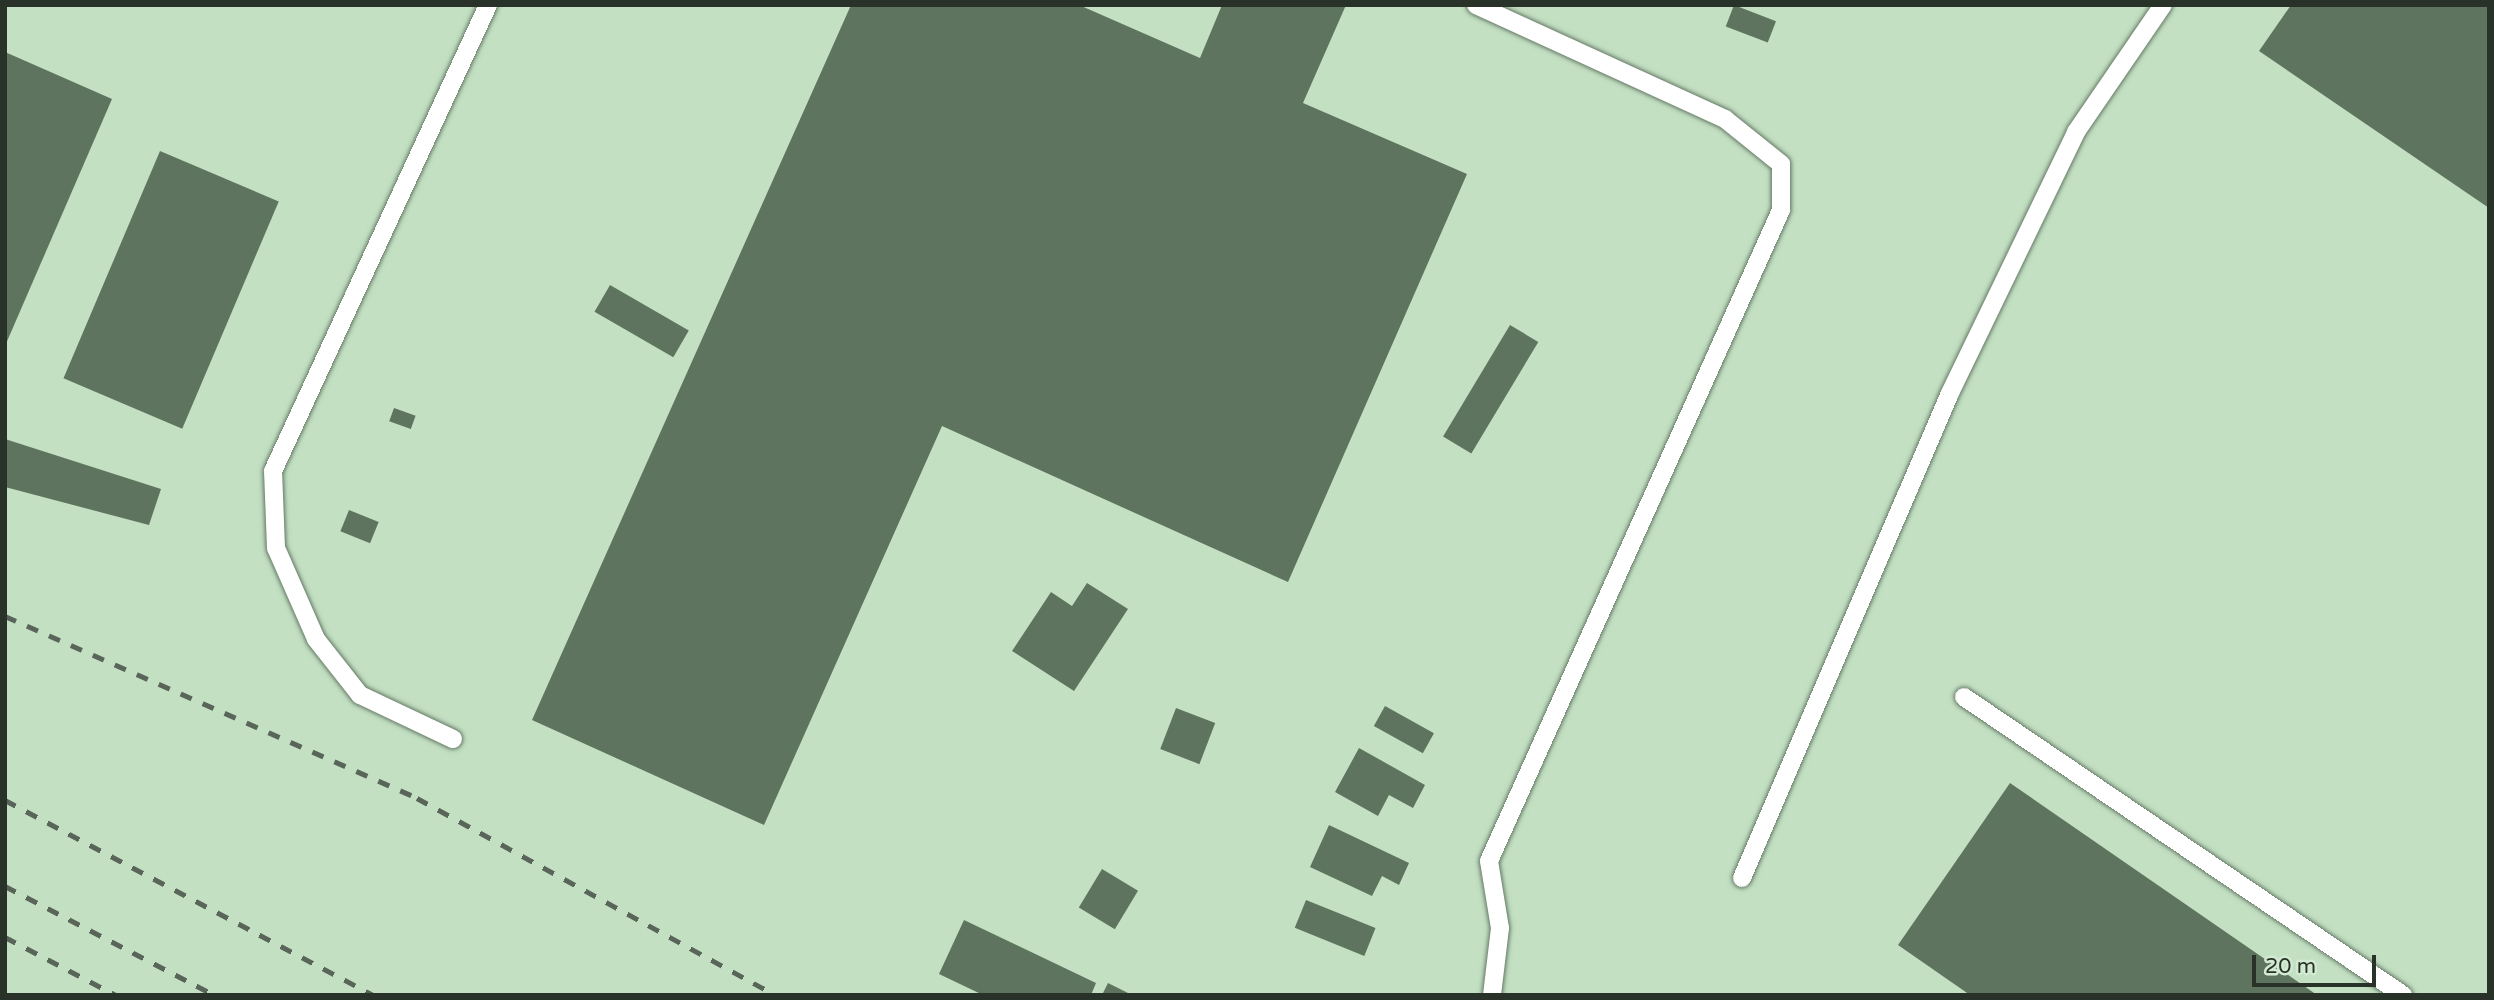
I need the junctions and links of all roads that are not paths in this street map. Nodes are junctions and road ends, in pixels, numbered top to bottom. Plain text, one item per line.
1 (488, 5) edge
2 (1476, 5) edge
3 (2163, 5) edge
4 (1964, 697) dead end
5 (453, 739) dead end
6 (1742, 877) dead end
7 (1492, 995) edge
8 (2403, 995) edge

1 - 5 lane
2 - 7 lane
3 - 6 lane
4 - 8 lane

